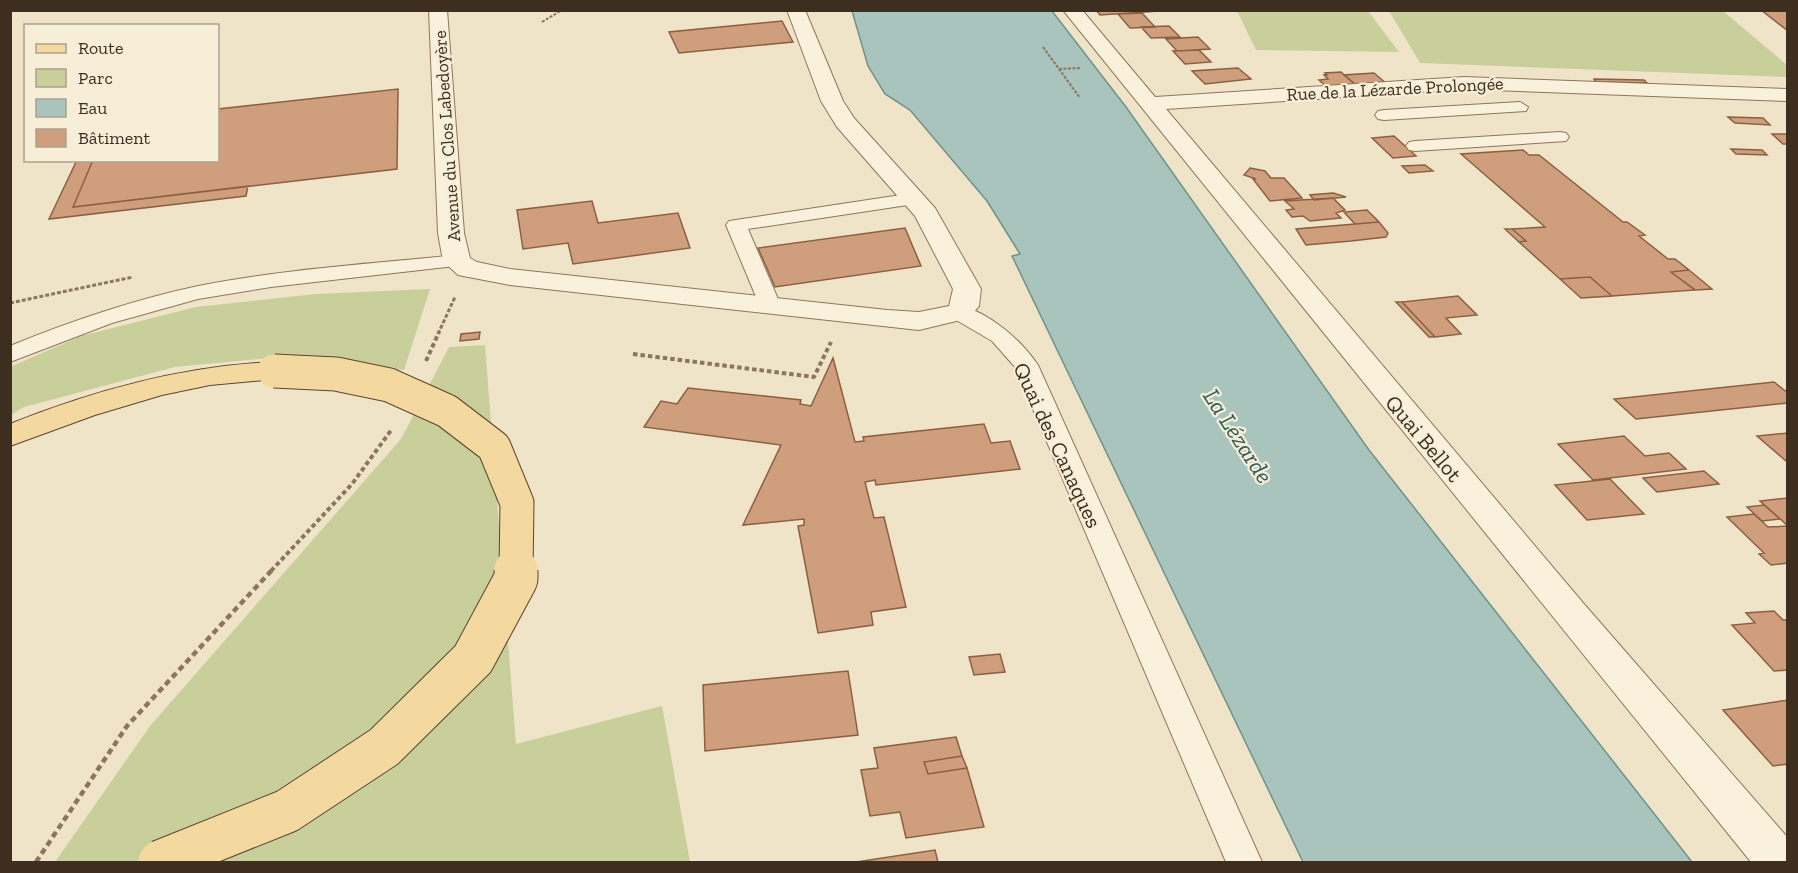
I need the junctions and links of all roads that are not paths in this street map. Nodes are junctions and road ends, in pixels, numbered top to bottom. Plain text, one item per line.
1 (438, 10) edge
2 (796, 10) edge
3 (1072, 10) edge
4 (1787, 95) edge
5 (1148, 104) junction
6 (1520, 107) dead end
7 (1384, 116) dead end
8 (1560, 137) dead end
9 (1415, 146) dead end
10 (914, 199) junction
11 (462, 265) junction
12 (770, 306) junction
13 (959, 312) junction
14 (10, 355) edge
15 (10, 436) edge
16 (160, 862) edge
17 (1244, 862) edge
18 (1779, 862) edge

1 - 11 street, Avenue du Clos Labedoyère
2 - 10 street
3 - 5 street, Quai Bellot
4 - 5 street, Rue de la Lézarde Prolongée
5 - 18 street, Quai Bellot
6 - 7 lane
8 - 9 lane
10 - 12 lane
10 - 13 street
11 - 12 street
11 - 14 lane
12 - 13 street
13 - 17 lane, Quai des Canaques
15 - 16 main road, bridge

